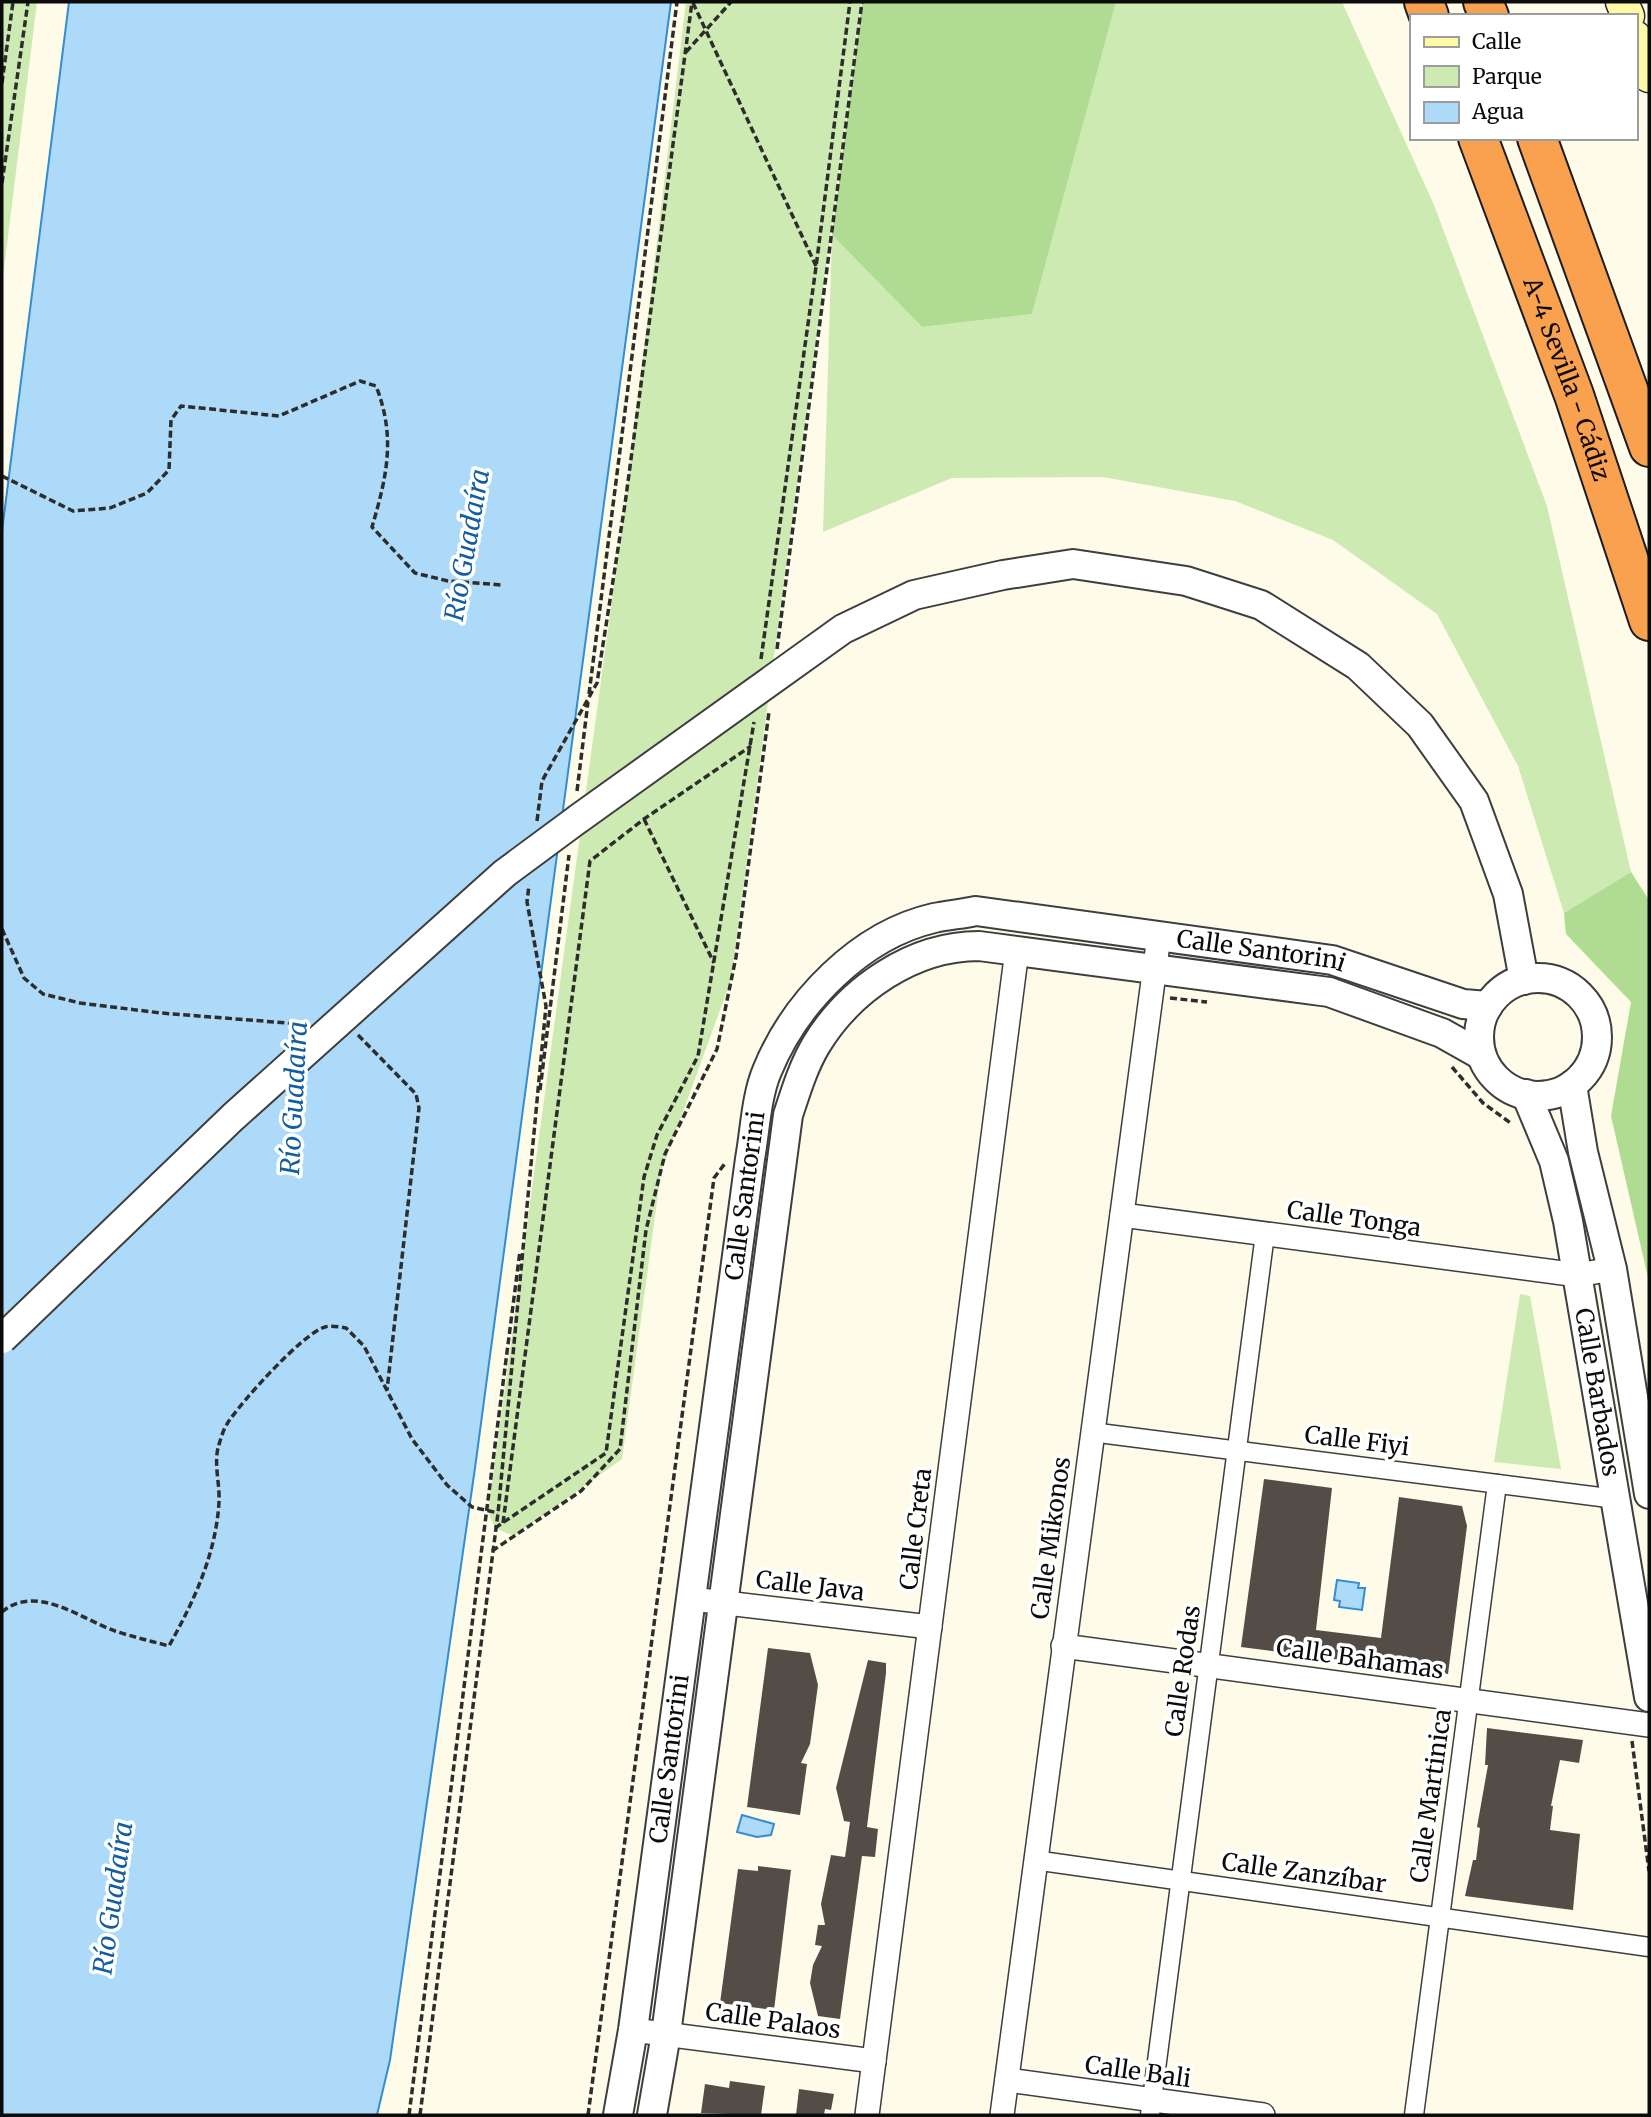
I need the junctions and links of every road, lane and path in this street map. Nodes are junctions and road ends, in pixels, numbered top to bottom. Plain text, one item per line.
1 (13, 2) edge
2 (28, 2) edge
3 (677, 2) edge
4 (692, 2) edge
5 (731, 2) edge
6 (850, 2) edge
7 (862, 2) edge
8 (706, 30) junction
9 (1637, 43) edge
10 (686, 52) junction
11 (1649, 76) edge
12 (2, 83) edge
13 (1479, 140) edge
14 (1538, 140) edge
15 (2, 183) edge
16 (816, 267) junction
17 (1649, 447) edge
18 (2, 476) edge
19 (502, 585) dead end
20 (1649, 621) edge
21 (765, 682) junction
22 (751, 746) junction
23 (578, 805) junction
24 (644, 819) junction
25 (535, 835) dead end
26 (570, 846) dead end
27 (530, 875) dead end
28 (2, 929) edge
29 (1159, 936) junction
30 (1017, 950) junction
31 (715, 965) junction
32 (1155, 968) junction
33 (1524, 980) junction
34 (1151, 996) junction
35 (1217, 1003) dead end
36 (1488, 1006) junction
37 (275, 1022) dead end
38 (353, 1032) dead end
39 (1481, 1055) junction
40 (1449, 1064) dead end
41 (1572, 1085) junction
42 (1526, 1094) junction
43 (1517, 1132) dead end
44 (733, 1153) dead end
45 (1122, 1215) junction
46 (1265, 1234) junction
47 (1612, 1269) junction
48 (1578, 1275) junction
49 (2, 1339) edge
50 (386, 1392) junction
51 (1091, 1432) junction
52 (1237, 1451) junction
53 (1497, 1484) junction
54 (1649, 1494) edge
55 (1616, 1499) junction
56 (488, 1512) junction
57 (498, 1513) junction
58 (503, 1523) junction
59 (495, 1528) junction
60 (492, 1551) junction
61 (692, 1599) junction
62 (725, 1602) junction
63 (2, 1612) edge
64 (930, 1628) junction
65 (1063, 1646) junction
66 (1209, 1666) junction
67 (1649, 1697) edge
68 (1468, 1700) junction
69 (1639, 1723) edge
70 (1034, 1860) junction
71 (1649, 1871) edge
72 (1179, 1880) junction
73 (1440, 1917) junction
74 (1649, 1947) edge
75 (633, 2031) junction
76 (666, 2034) junction
77 (874, 2061) junction
78 (1007, 2080) junction
79 (1151, 2108) edge
80 (409, 2115) edge
81 (420, 2115) edge
82 (588, 2115) edge
83 (618, 2115) edge
84 (652, 2115) edge
85 (867, 2115) edge
86 (1002, 2115) edge
87 (1263, 2115) edge
88 (1414, 2115) edge

1 - 12 path
2 - 15 path
3 - 23 path
4 - 8 path
4 - 10 path
5 - 8 path
6 - 16 path
7 - 21 path
8 - 10 path
8 - 16 path
9 - 11 main road
10 - 25 path
13 - 20 highway, A-4 Sevilla - Cádiz
14 - 17 highway
16 - 21 path
18 - 19 path
21 - 22 path
21 - 23 street
21 - 33 street
21 - 60 path
22 - 24 path
22 - 31 path
23 - 49 street, bridge
24 - 31 path
24 - 58 path
26 - 56 path
27 - 57 path
28 - 37 path
29 - 32 street, Calle Mikonos
29 - 36 street, Calle Santorini
29 - 61 street, Calle Santorini
30 - 32 street, Calle Santorini
30 - 62 street, Calle Santorini
30 - 64 street, Calle Creta
31 - 58 path
32 - 34 street, Calle Mikonos
32 - 39 street, Calle Santorini
33 - 36 street
33 - 41 street
34 - 35 path
34 - 45 street, Calle Mikonos
36 - 39 street
38 - 50 path
39 - 42 street
40 - 43 path
41 - 42 street
41 - 47 street, Calle Barbados
42 - 48 street, Calle Barbados
44 - 82 path
45 - 46 street, Calle Tonga
45 - 51 street, Calle Mikonos
46 - 48 street, Calle Tonga
46 - 52 street, Calle Rodas
47 - 48 street, Calle Tonga
47 - 54 street, Calle Barbados
48 - 55 street, Calle Barbados
50 - 56 path
50 - 63 path
51 - 52 street, Calle Fiyi
51 - 65 street, Calle Mikonos
52 - 53 street, Calle Fiyi
52 - 66 street, Calle Rodas
53 - 55 street, Calle Fiyi
53 - 68 street, Calle Martinica
55 - 67 street, Calle Barbados
56 - 57 path
56 - 80 path
57 - 59 path
58 - 59 path
59 - 60 path
60 - 81 path
61 - 62 street, Calle Java
61 - 75 street, Calle Santorini
62 - 64 street, Calle Java
62 - 76 street, Calle Santorini
64 - 77 street, Calle Creta
65 - 66 street, Calle Bahamas
65 - 70 street, Calle Mikonos
66 - 68 street, Calle Bahamas
66 - 72 street, Calle Rodas
68 - 69 street, Calle Bahamas
68 - 73 street, Calle Martinica
69 - 71 path
70 - 72 street, Calle Zanzíbar
70 - 78 street, Calle Mikonos
72 - 73 street, Calle Zanzíbar
72 - 79 street, Calle Rodas
73 - 74 street, Calle Zanzíbar
73 - 88 street, Calle Martinica
75 - 76 street, Calle Palaos
75 - 83 street, Calle Santorini
76 - 77 street, Calle Palaos
76 - 84 street, Calle Santorini
77 - 85 street, Calle Creta
78 - 79 street, Calle Bali
78 - 86 street, Calle Mikonos
79 - 87 street, Calle Bali

